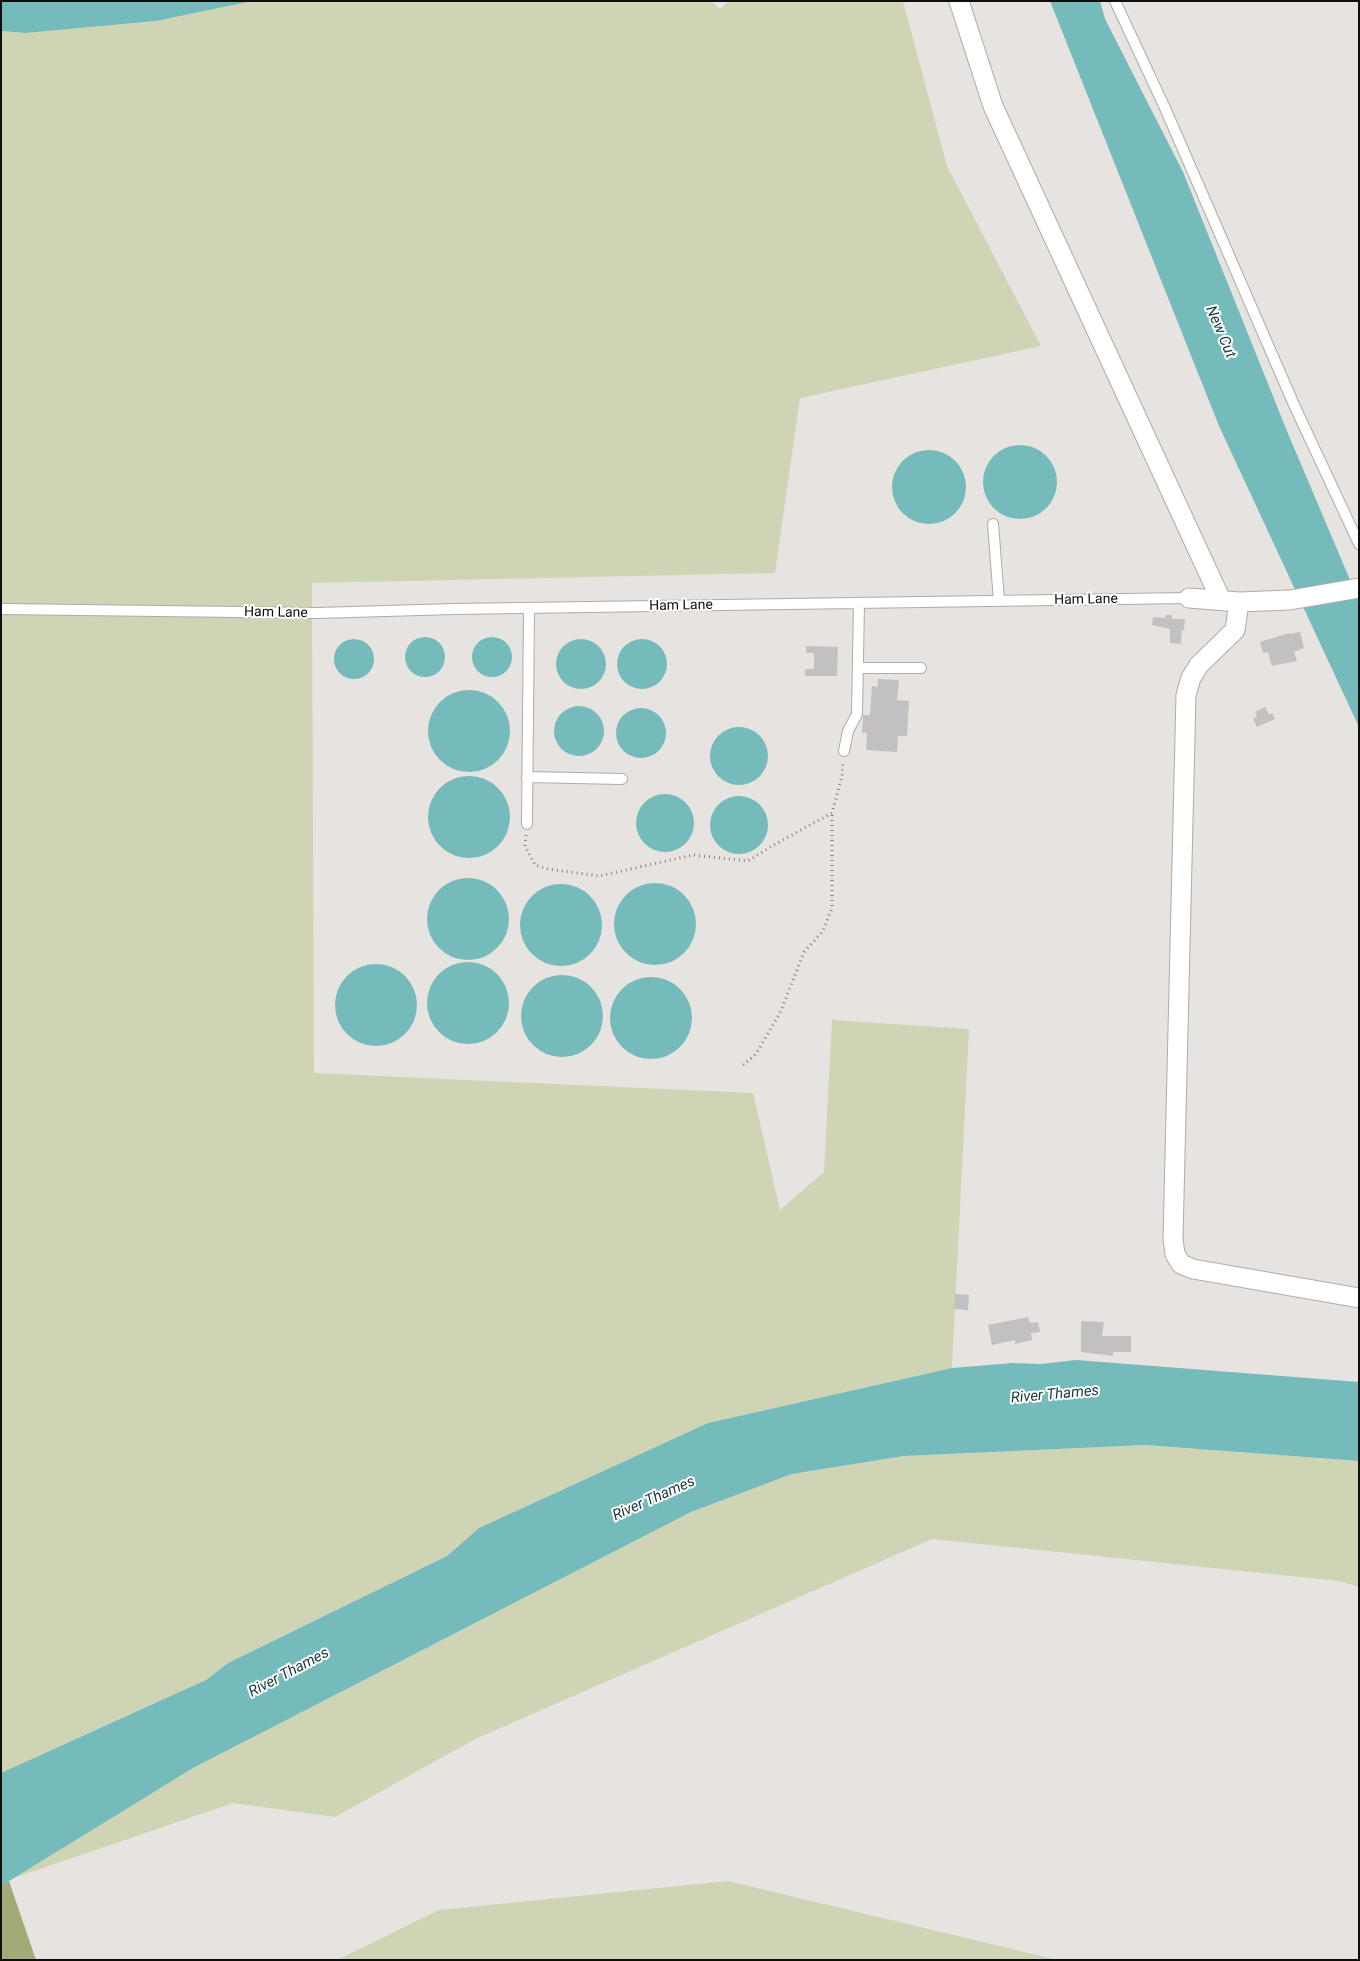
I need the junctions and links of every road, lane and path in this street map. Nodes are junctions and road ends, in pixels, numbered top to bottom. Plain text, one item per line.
1 (959, 1) edge
2 (1115, 1) edge
3 (994, 524) dead end
4 (1359, 544) edge
5 (1359, 588) edge
6 (1189, 598) joint
7 (1220, 600) junction
8 (999, 601) junction
9 (1239, 602) junction
10 (859, 603) junction
11 (528, 608) junction
12 (1, 609) edge
13 (858, 668) junction
14 (921, 668) dead end
15 (844, 751) joint
16 (527, 777) junction
17 (622, 779) dead end
18 (832, 813) junction
19 (527, 824) joint
20 (743, 1065) dead end
21 (1359, 1298) edge

1 - 7 street
2 - 4 lane
3 - 8 lane
5 - 9 street, Ham Lane
6 - 7 street, Ham Lane
6 - 8 lane, Ham Lane
7 - 9 street, Ham Lane
8 - 10 lane, Ham Lane
9 - 21 street
10 - 11 lane, Ham Lane
10 - 13 lane
11 - 12 lane, Ham Lane
11 - 16 lane
13 - 14 lane
13 - 15 lane
15 - 18 path
16 - 17 lane
16 - 19 lane
18 - 19 path
18 - 20 path

